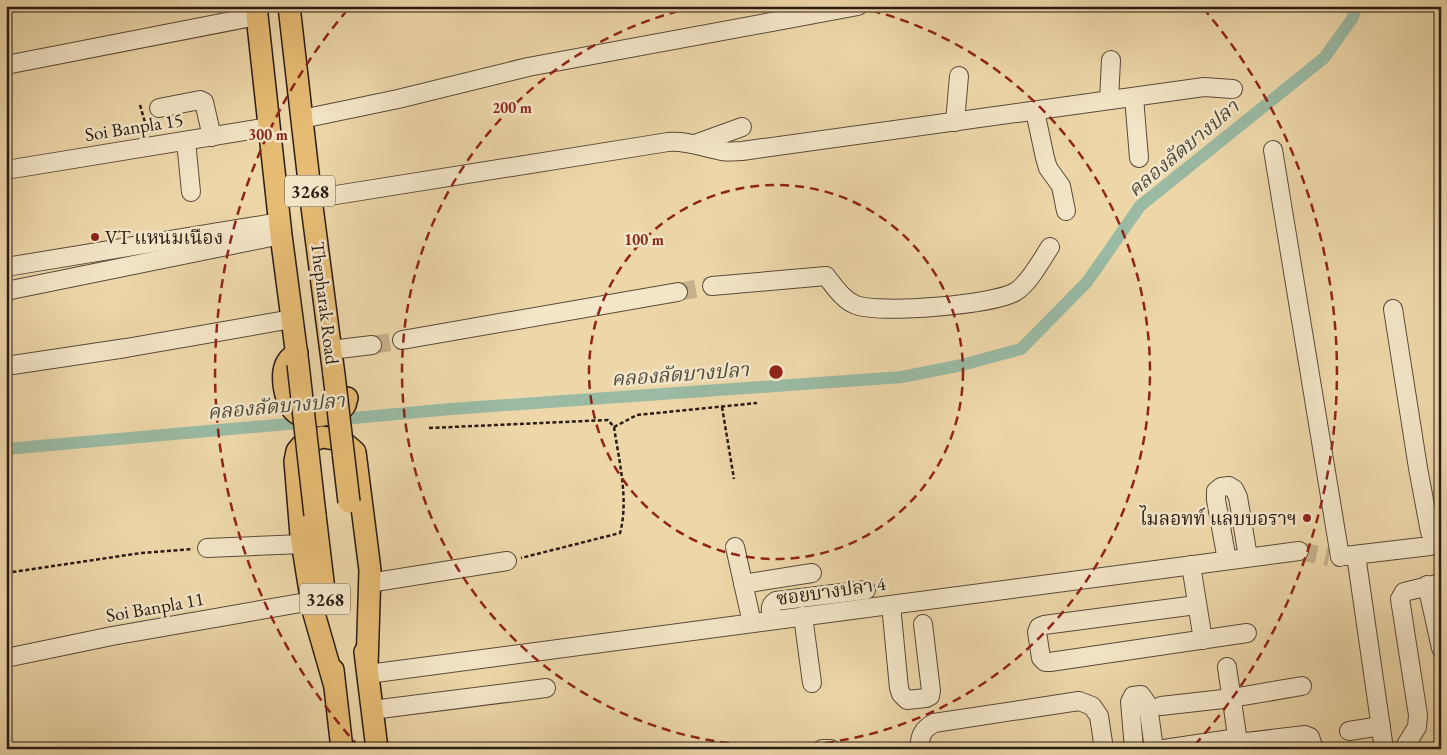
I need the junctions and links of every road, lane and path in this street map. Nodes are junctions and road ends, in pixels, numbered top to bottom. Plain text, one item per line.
1 (289, 6) edge
2 (858, 6) edge
3 (256, 11) edge
4 (1111, 60) dead end
5 (6, 64) edge
6 (959, 76) dead end
7 (1233, 89) dead end
8 (1134, 97) junction
9 (1109, 100) junction
10 (140, 105) dead end
11 (159, 108) dead end
12 (1035, 111) junction
13 (302, 119) junction
14 (955, 122) junction
15 (270, 127) junction
16 (742, 127) dead end
17 (212, 137) junction
18 (186, 141) junction
19 (695, 144) junction
20 (152, 146) junction
21 (1273, 150) dead end
22 (1138, 158) dead end
23 (6, 170) edge
24 (191, 192) dead end
25 (311, 199) junction
26 (1066, 211) dead end
27 (281, 229) junction
28 (1050, 246) dead end
29 (6, 267) edge
30 (712, 286) tunnel mouth
31 (6, 291) edge
32 (678, 292) tunnel mouth
33 (1393, 309) dead end
34 (292, 319) junction
35 (402, 340) tunnel mouth
36 (372, 344) tunnel mouth
37 (297, 358) junction
38 (333, 362) junction
39 (6, 366) edge
40 (757, 403) dead end
41 (722, 407) junction
42 (614, 427) junction
43 (429, 428) dead end
44 (734, 479) dead end
45 (1435, 542) edge
46 (302, 544) junction
47 (735, 547) dead end
48 (207, 548) joint
49 (1299, 551) tunnel mouth
50 (1342, 556) junction
51 (1248, 557) junction
52 (1227, 560) junction
53 (507, 561) joint
54 (1191, 565) junction
55 (6, 572) edge
56 (812, 573) dead end
57 (369, 583) junction
58 (743, 584) junction
59 (1434, 584) edge
60 (866, 590) dead end
61 (312, 601) junction
62 (891, 605) junction
63 (1196, 605) junction
64 (803, 616) junction
65 (773, 620) junction
66 (752, 623) junction
67 (923, 624) dead end
68 (1247, 633) dead end
69 (1203, 640) junction
70 (1441, 648) edge
71 (6, 658) edge
72 (1227, 667) dead end
73 (367, 670) junction
74 (334, 683) junction
75 (812, 683) dead end
76 (1302, 686) dead end
77 (546, 688) dead end
78 (1232, 698) junction
79 (1161, 706) dead end
80 (372, 710) junction
81 (1349, 731) dead end
82 (1383, 739) edge
83 (1238, 743) edge
84 (1407, 747) edge
85 (342, 749) edge
86 (377, 749) edge
87 (822, 749) edge
88 (831, 749) edge
89 (920, 749) edge
90 (1104, 749) edge
91 (1134, 749) edge
92 (1154, 749) edge
93 (1164, 749) edge
94 (1314, 749) edge

1 - 13 main road, Thepharak Road / 3268
2 - 13 street
3 - 5 street
3 - 15 main road, Thepharak Road / 3268
4 - 9 street
6 - 14 street
7 - 8 street
8 - 9 street
8 - 22 street
9 - 12 street
10 - 20 path
11 - 17 street
12 - 14 street
12 - 26 street
13 - 25 main road, Thepharak Road / 3268
14 - 19 street
15 - 17 street, Soi Banpla 15
15 - 27 main road, Thepharak Road / 3268
16 - 19 street
17 - 18 street, Soi Banpla 15
18 - 20 street, Soi Banpla 15
18 - 24 street
19 - 25 street
20 - 23 street, Soi Banpla 15
21 - 50 street
25 - 38 main road, Thepharak Road / 3268
27 - 29 street
27 - 31 street
27 - 34 main road, Thepharak Road / 3268
28 - 30 street
32 - 35 street
33 - 45 street
34 - 37 main road, Thepharak Road / 3268
34 - 39 street
36 - 38 street
37 - 38 main road
37 - 74 main road, Thepharak Road / 3268, bridge
38 - 73 main road, Thepharak Road / 3268, bridge
40 - 41 path
41 - 42 path
41 - 44 path
42 - 43 path
42 - 53 path
45 - 50 street
46 - 48 street
46 - 57 main road
46 - 61 main road
47 - 58 street
48 - 55 path
49 - 51 street, ซอยบางปลา 4
50 - 82 street
51 - 52 street, ซอยบางปลา 4
51 - 52 street
52 - 54 street, ซอยบางปลา 4
53 - 57 street
54 - 62 street, ซอยบางปลา 4
54 - 63 street
56 - 58 street
57 - 73 main road
58 - 66 street
59 - 70 street
59 - 84 street
60 - 65 street
61 - 71 street, Soi Banpla 11
61 - 74 main road
62 - 64 street, ซอยบางปลา 4
62 - 67 street
63 - 69 street
63 - 69 street
64 - 65 street, ซอยบางปลา 4
64 - 75 street
65 - 66 street, ซอยบางปลา 4
66 - 73 street, ซอยบางปลา 4
68 - 69 street
72 - 78 street
73 - 80 main road, Thepharak Road / 3268
74 - 85 main road, Thepharak Road / 3268
76 - 78 street
77 - 80 street
78 - 79 street
78 - 83 street
80 - 86 main road, Thepharak Road / 3268
81 - 82 street
82 - 84 street
83 - 93 street
83 - 94 street
87 - 88 street
89 - 90 street
91 - 92 street

